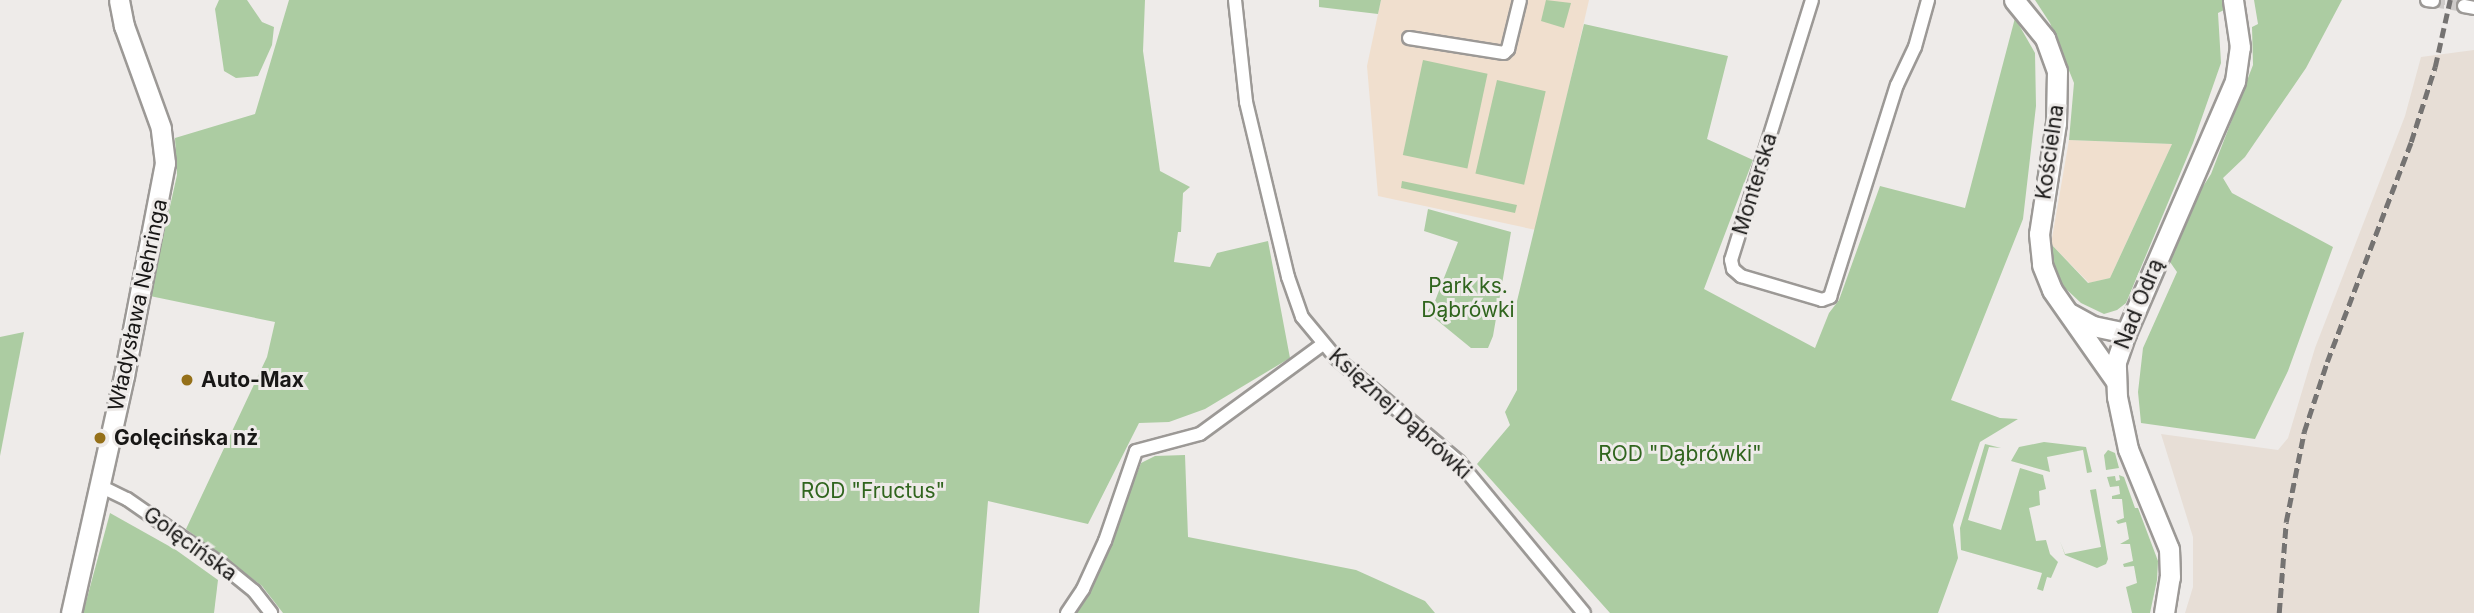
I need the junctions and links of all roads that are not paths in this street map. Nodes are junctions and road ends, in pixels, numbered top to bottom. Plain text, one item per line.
1 (119, 0) edge
2 (1235, 0) edge
3 (1520, 0) edge
4 (1812, 0) edge
5 (1928, 0) edge
6 (2014, 0) edge
7 (2233, 0) edge
8 (1409, 38) dead end
9 (2067, 311) junction
10 (2126, 333) junction
11 (1322, 344) junction
12 (2115, 380) junction
13 (100, 486) junction
14 (71, 613) edge
15 (271, 613) edge
16 (1067, 613) edge
17 (1584, 613) edge
18 (2164, 613) edge

1 - 13 street, Władysława Nehringa
2 - 11 street, Księżnej Dąbrówki
3 - 8 street
4 - 5 street, Monterska
6 - 9 street, Kościelna
7 - 10 street, Nad Odrą
9 - 10 street
9 - 12 street, Kościelna
10 - 12 street, Nad Odrą
11 - 16 street, Księżnej Dąbrówki
11 - 17 street, Księżnej Dąbrówki
12 - 18 street, Nad Odrą
13 - 14 street, Władysława Nehringa
13 - 15 street, Golęcińska

